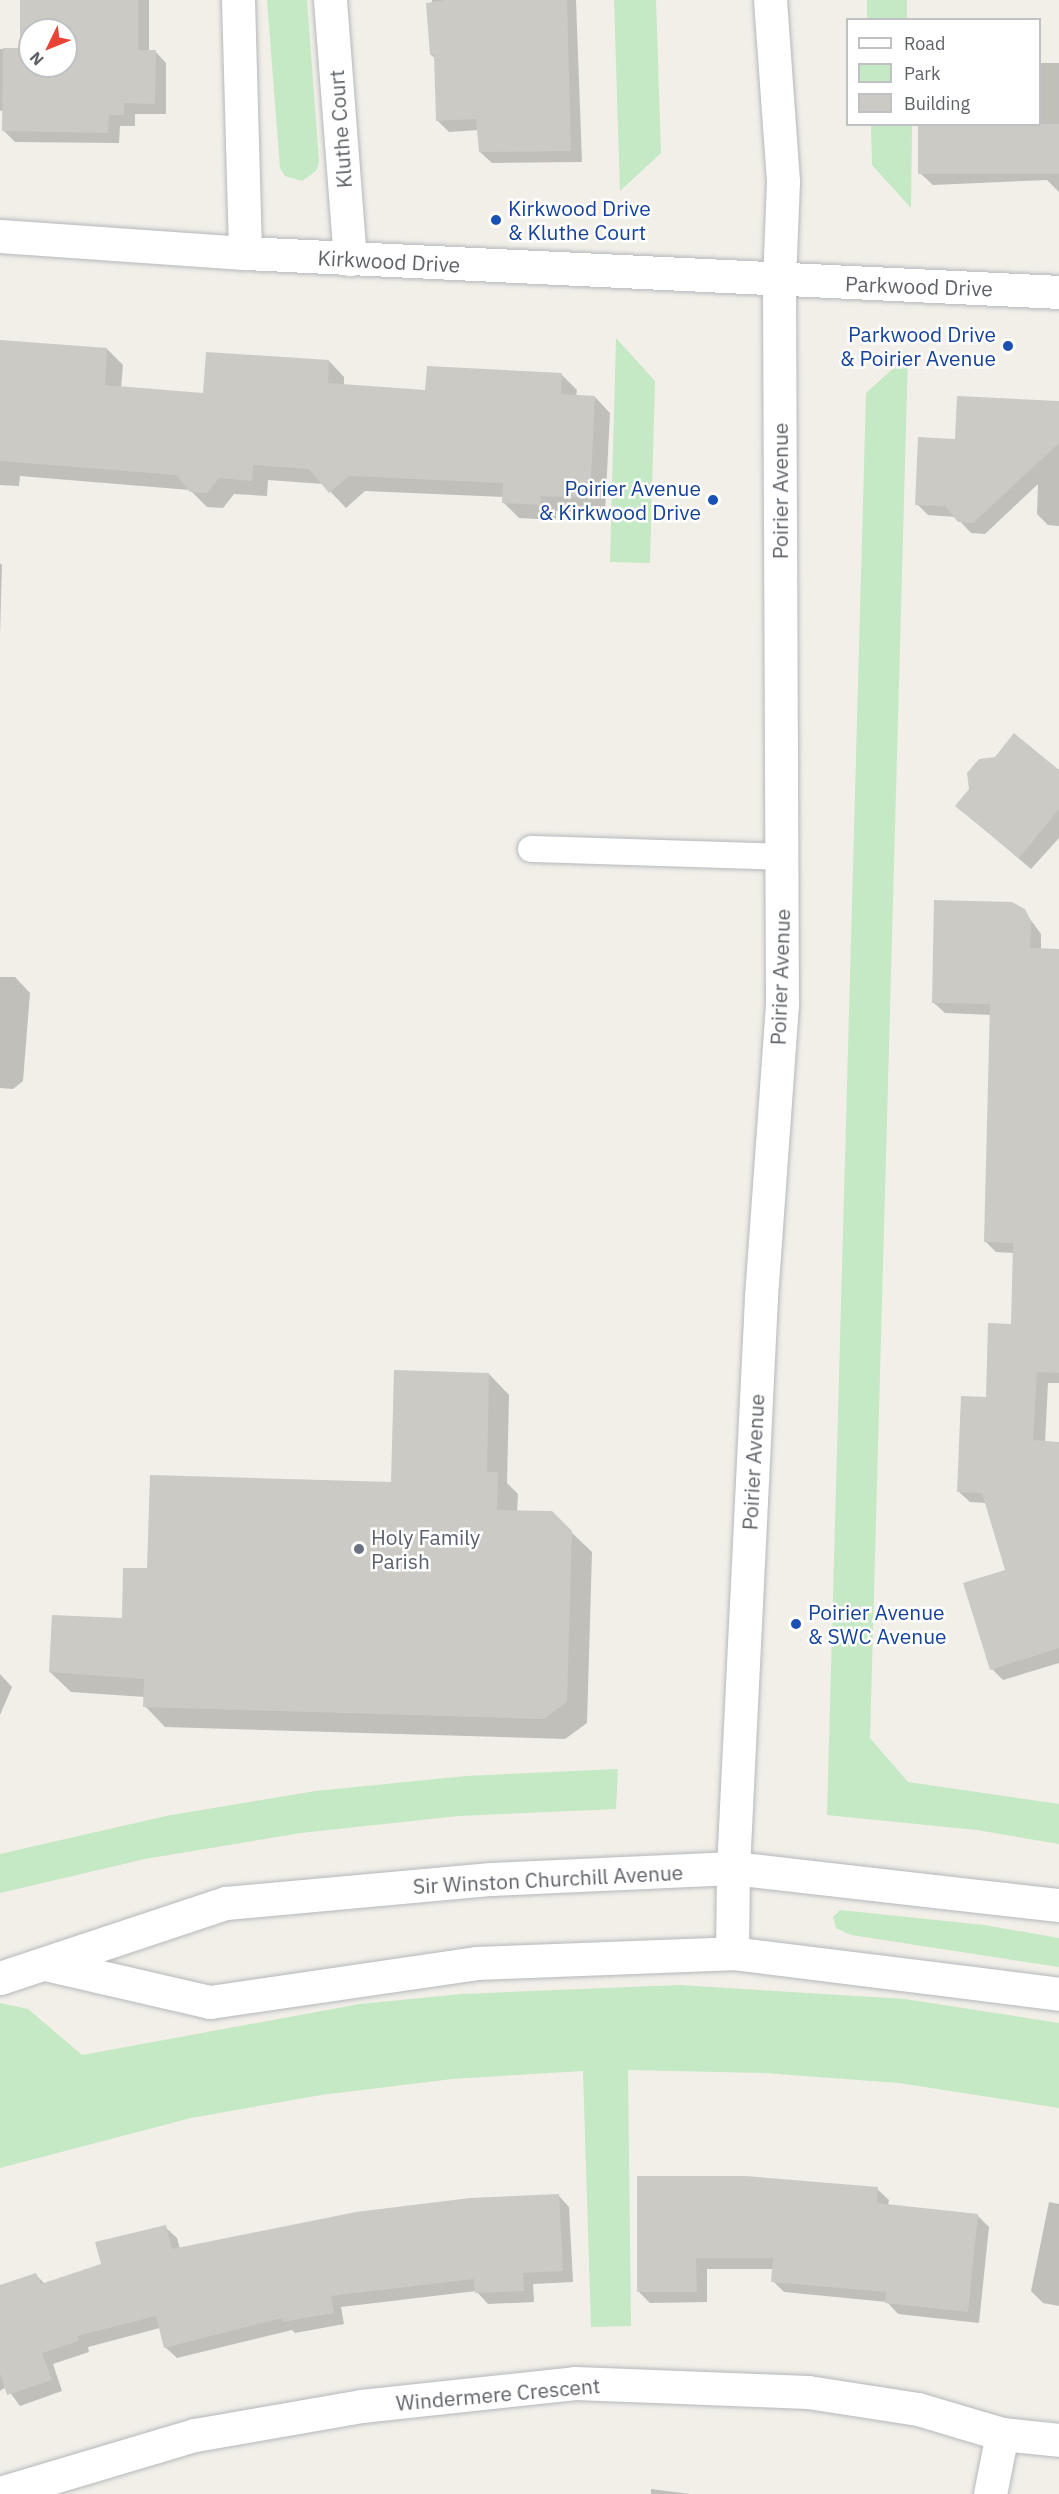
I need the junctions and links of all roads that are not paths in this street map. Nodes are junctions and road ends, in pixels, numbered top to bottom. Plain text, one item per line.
1 (238, 0) edge
2 (330, 0) edge
3 (770, 0) edge
4 (0, 236) edge
5 (245, 253) junction
6 (350, 259) junction
7 (779, 280) junction
8 (1059, 292) edge
9 (531, 849) dead end
10 (783, 857) junction
11 (732, 1868) junction
12 (1059, 1905) edge
13 (732, 1953) junction
14 (45, 1964) junction
15 (0, 1978) edge
16 (1059, 1994) edge
17 (1002, 2434) junction
18 (1059, 2440) edge
19 (0, 2493) edge
20 (990, 2494) edge

1 - 5 main road
2 - 6 main road, Kluthe Court
3 - 7 main road, Poirier Avenue
4 - 5 main road, Kirkwood Drive
5 - 6 main road, Kirkwood Drive
6 - 7 main road, Kirkwood Drive
7 - 8 main road, Parkwood Drive
7 - 10 main road, Poirier Avenue
9 - 10 lane
10 - 11 main road, Poirier Avenue
11 - 12 main road, Sir Winston Churchill Avenue
11 - 13 main road, Poirier Avenue
11 - 14 main road, Sir Winston Churchill Avenue
13 - 14 main road
13 - 16 main road
14 - 15 main road, Sir Winston Churchill Avenue
17 - 18 main road, Windermere Crescent
17 - 19 main road, Windermere Crescent
17 - 20 main road

